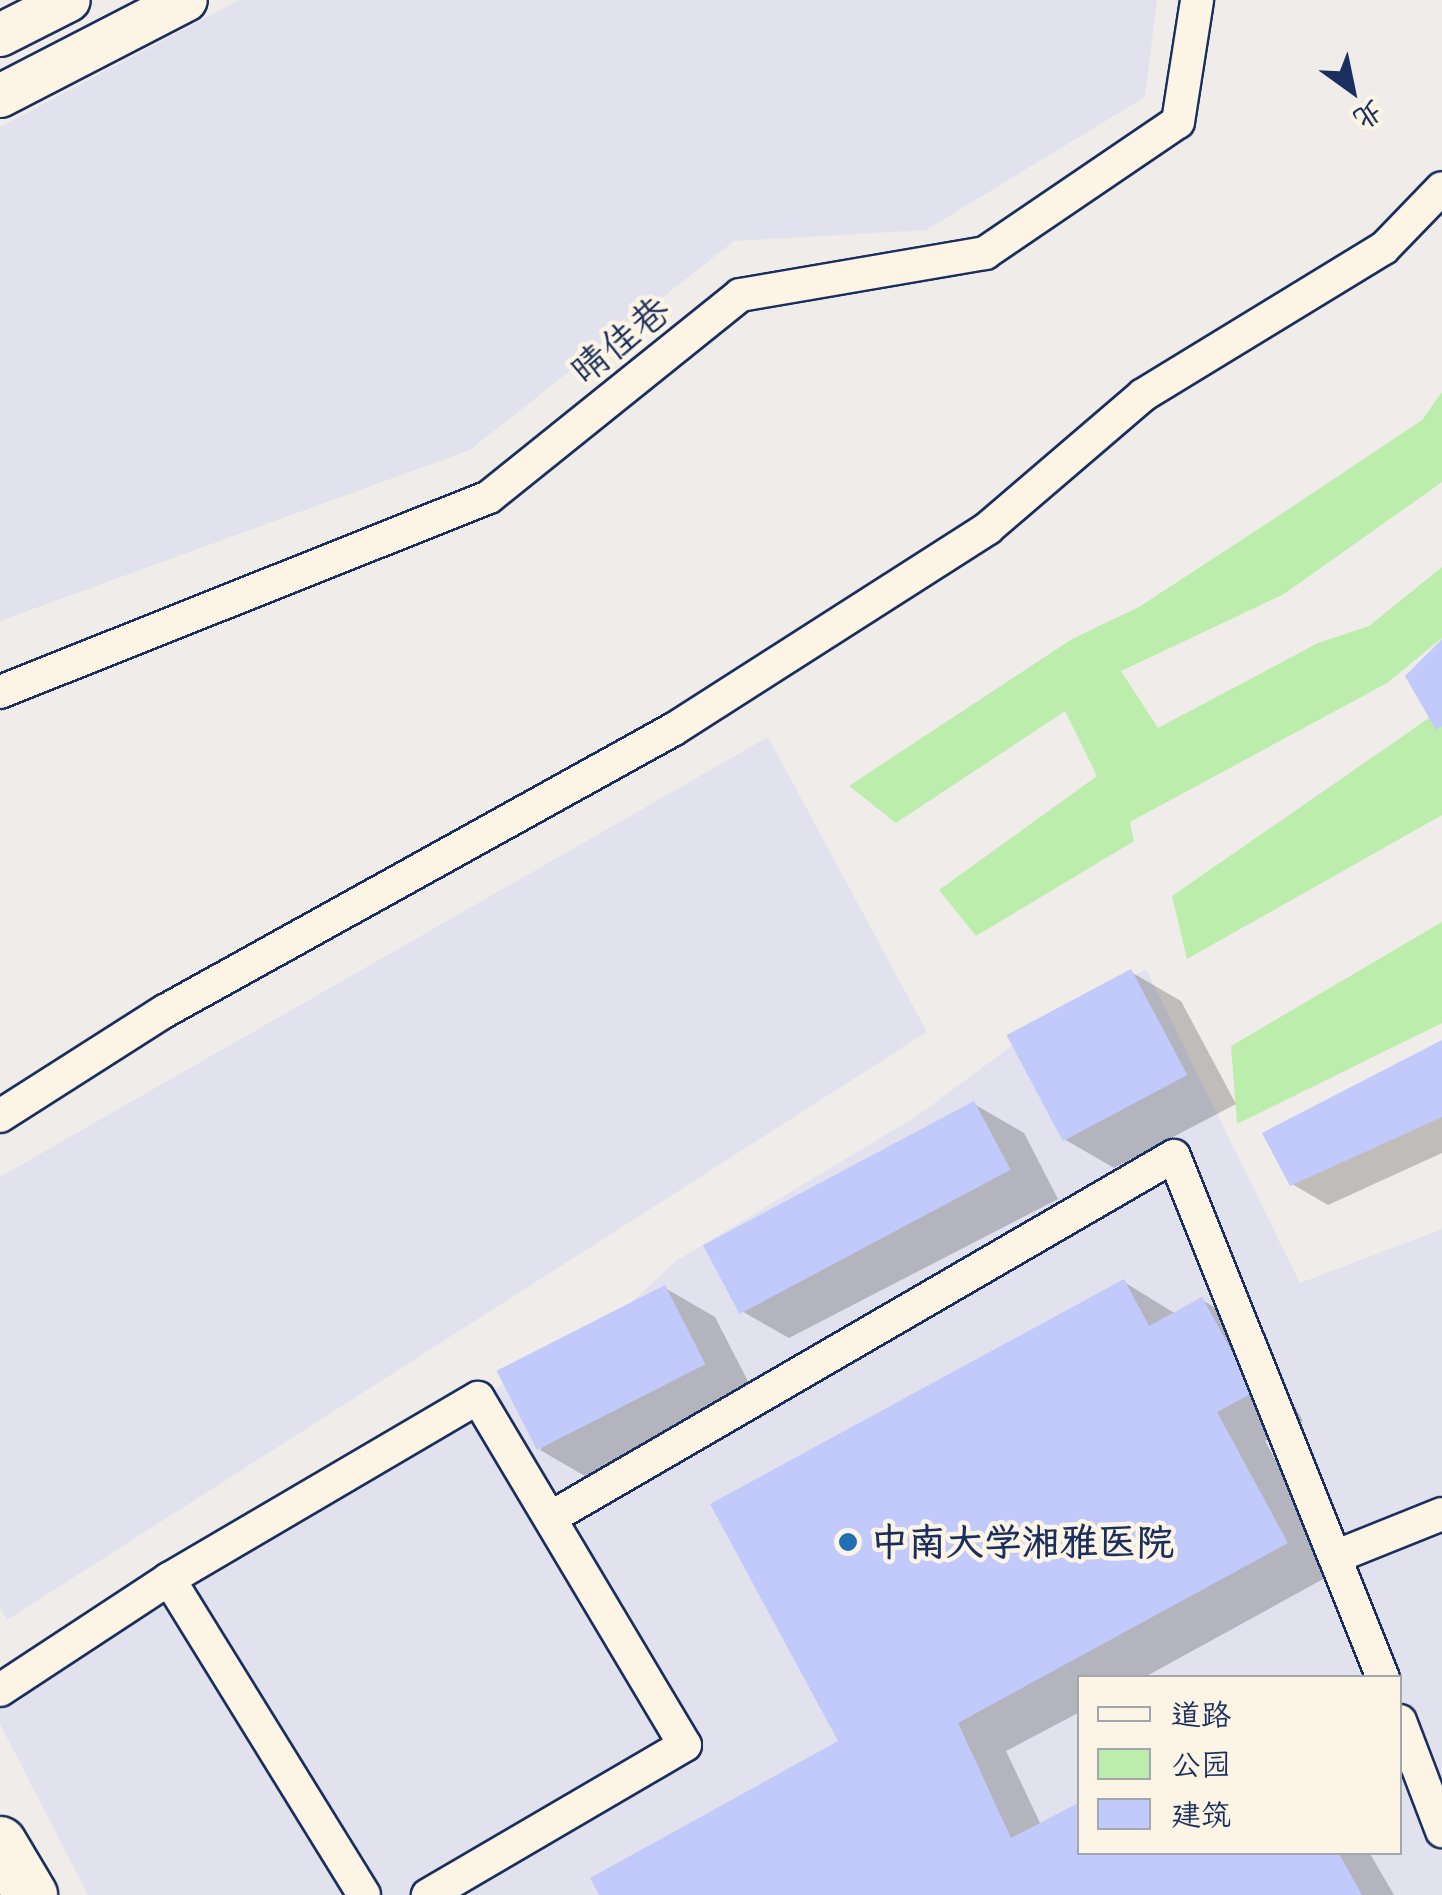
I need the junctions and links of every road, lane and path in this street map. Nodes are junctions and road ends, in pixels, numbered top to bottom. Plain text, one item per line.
1 (69, 0) edge
2 (186, 0) edge
3 (1197, 0) edge
4 (0, 36) edge
5 (0, 96) edge
6 (1442, 188) edge
7 (0, 692) edge
8 (0, 1116) edge
9 (1442, 1514) edge
10 (550, 1518) junction
11 (1335, 1558) junction
12 (170, 1579) junction
13 (1381, 1675) edge
14 (0, 1690) edge
15 (1402, 1726) edge
16 (1442, 1831) edge
17 (0, 1842) edge
18 (31, 1895) edge
19 (364, 1895) edge
20 (428, 1895) edge

1 - 4 street
2 - 5 street
3 - 7 street, 晴佳巷
6 - 8 street
9 - 11 street
10 - 11 street
10 - 12 street
10 - 20 street
11 - 13 street
12 - 14 street
12 - 19 street
15 - 16 street
17 - 18 main road

